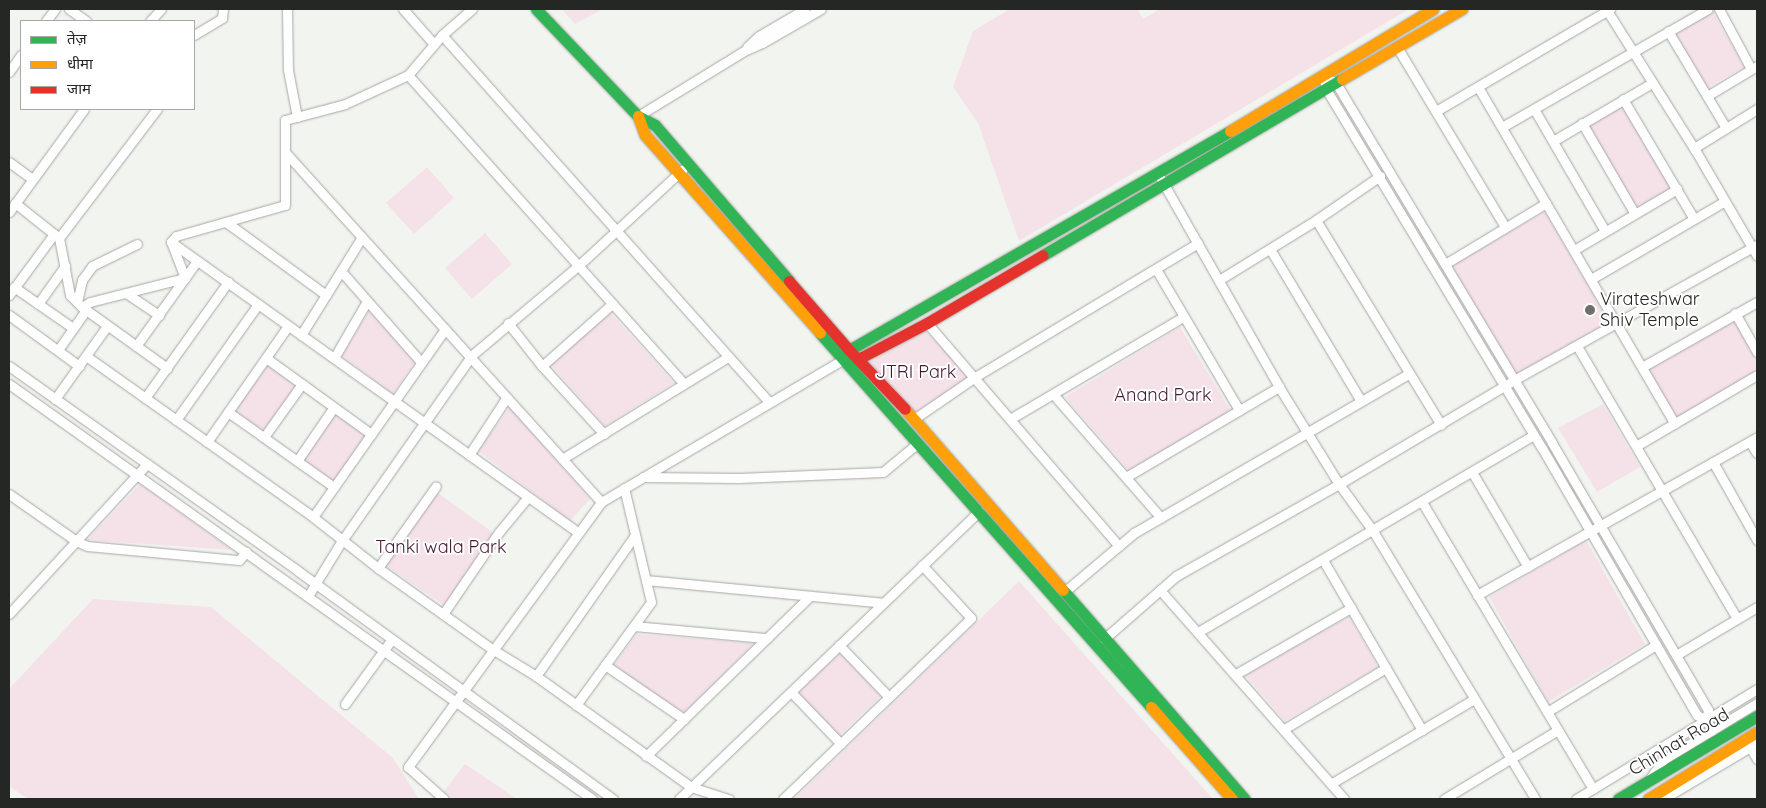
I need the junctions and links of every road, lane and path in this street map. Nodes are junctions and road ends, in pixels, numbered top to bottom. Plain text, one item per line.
1 (55, 9) edge
2 (69, 9) edge
3 (161, 9) edge
4 (223, 9) edge
5 (287, 9) edge
6 (403, 9) edge
7 (472, 9) edge
8 (536, 9) edge
9 (805, 9) edge
10 (821, 9) edge
11 (1433, 9) edge
12 (1462, 9) edge
13 (1608, 9) edge
14 (1708, 9) edge
15 (1720, 9) edge
16 (47, 20) edge
17 (85, 20) edge
18 (151, 20) edge
19 (1668, 31) junction
20 (195, 34) edge
21 (442, 35) junction
22 (434, 44) junction
23 (1397, 47) junction
24 (744, 51) junction
25 (1633, 52) junction
26 (20, 56) edge
27 (1754, 67) edge
28 (9, 72) edge
29 (408, 75) junction
30 (1323, 75) junction
31 (1652, 83) junction
32 (1331, 86) junction
33 (1478, 87) junction
34 (1707, 96) junction
35 (1623, 99) junction
36 (1534, 109) junction
37 (1757, 109) edge
38 (83, 110) edge
39 (156, 110) edge
40 (1436, 111) junction
41 (638, 116) junction
42 (297, 117) junction
43 (1582, 123) junction
44 (1502, 127) junction
45 (1726, 128) junction
46 (1553, 141) junction
47 (1694, 148) junction
48 (285, 152) junction
49 (9, 162) edge
50 (688, 163) junction
51 (679, 173) junction
52 (1158, 174) junction
53 (1380, 176) junction
54 (32, 179) junction
55 (1164, 184) junction
56 (1677, 189) junction
57 (1725, 200) junction
58 (1546, 202) junction
59 (15, 203) junction
60 (9, 212) edge
61 (1635, 214) junction
62 (1694, 219) junction
63 (1316, 220) junction
64 (226, 222) junction
65 (1505, 227) junction
66 (616, 231) junction
67 (1606, 231) junction
68 (56, 236) junction
69 (362, 237) junction
70 (171, 242) junction
71 (1198, 243) junction
72 (137, 244) dead end
73 (1270, 249) junction
74 (1574, 250) junction
75 (1756, 250) edge
76 (197, 261) junction
77 (1445, 264) junction
78 (64, 266) junction
79 (578, 266) junction
80 (1156, 269) junction
81 (341, 271) junction
82 (185, 278) junction
83 (1219, 280) junction
84 (1591, 280) junction
85 (228, 282) junction
86 (11, 291) edge
87 (126, 293) junction
88 (326, 294) junction
89 (368, 301) junction
90 (1757, 302) edge
91 (38, 304) junction
92 (258, 304) junction
93 (612, 304) junction
94 (82, 306) junction
95 (1735, 313) junction
96 (9, 315) edge
97 (159, 315) junction
98 (1183, 317) junction
99 (1478, 320) junction
100 (508, 323) junction
101 (927, 323) junction
102 (1617, 323) junction
103 (107, 326) junction
104 (288, 326) junction
105 (73, 328) junction
106 (445, 329) junction
107 (301, 335) junction
108 (1477, 342) junction
109 (136, 346) junction
110 (1577, 346) junction
111 (58, 350) junction
112 (1757, 352) edge
113 (846, 354) junction
114 (86, 356) junction
115 (471, 356) junction
116 (728, 357) junction
117 (266, 358) junction
118 (334, 358) junction
119 (857, 359) junction
120 (421, 362) junction
121 (9, 366) edge
122 (79, 366) junction
123 (542, 366) junction
124 (1642, 367) junction
125 (167, 368) junction
126 (1408, 374) junction
127 (1757, 375) edge
128 (975, 377) junction
129 (1514, 380) junction
130 (9, 384) edge
131 (302, 384) junction
132 (684, 384) junction
133 (1279, 387) junction
134 (1504, 387) junction
135 (1053, 394) junction
136 (507, 397) junction
137 (145, 398) junction
138 (56, 399) junction
139 (394, 401) junction
140 (1361, 401) junction
141 (768, 402) junction
142 (334, 408) junction
143 (1239, 410) junction
144 (228, 412) junction
145 (914, 419) junction
146 (176, 420) junction
147 (1010, 420) junction
148 (424, 422) junction
149 (1675, 424) junction
150 (1440, 425) junction
151 (1308, 432) junction
152 (371, 434) junction
153 (604, 434) junction
154 (1534, 435) junction
155 (264, 437) junction
156 (1754, 439) edge
157 (207, 442) junction
158 (918, 443) junction
159 (1636, 446) junction
160 (1757, 453) edge
161 (469, 455) junction
162 (562, 459) junction
163 (297, 461) junction
164 (1713, 462) junction
165 (147, 464) junction
166 (1472, 472) junction
167 (137, 475) junction
168 (643, 477) junction
169 (1126, 477) junction
170 (1338, 484) junction
171 (436, 486) dead end
172 (334, 487) junction
173 (624, 488) junction
174 (1662, 491) junction
175 (9, 494) edge
176 (528, 497) junction
177 (601, 502) junction
178 (1422, 502) junction
179 (979, 511) junction
180 (313, 518) junction
181 (1161, 518) junction
182 (1600, 526) junction
183 (1373, 531) junction
184 (1590, 531) junction
185 (577, 532) junction
186 (635, 535) junction
187 (1757, 540) edge
188 (76, 541) junction
189 (341, 542) junction
190 (1119, 546) junction
191 (246, 552) junction
192 (1323, 560) junction
193 (922, 566) junction
194 (1528, 567) junction
195 (378, 568) junction
196 (646, 580) junction
197 (316, 584) junction
198 (1160, 590) junction
199 (1064, 592) junction
200 (1478, 595) junction
201 (308, 596) junction
202 (810, 596) junction
203 (883, 603) junction
204 (1757, 607) edge
205 (1351, 608) junction
206 (9, 613) edge
207 (442, 614) junction
208 (1737, 619) junction
209 (634, 626) junction
210 (1198, 632) junction
211 (767, 638) junction
212 (392, 639) junction
213 (1104, 639) junction
214 (839, 645) junction
215 (1656, 645) junction
216 (492, 649) junction
217 (383, 650) junction
218 (1676, 655) junction
219 (604, 666) junction
220 (1386, 668) junction
221 (1236, 674) junction
222 (536, 676) junction
223 (1757, 689) edge
224 (463, 690) junction
225 (791, 692) junction
226 (889, 697) junction
227 (1474, 699) junction
228 (455, 701) junction
229 (1757, 703) edge
230 (345, 704) dead end
231 (576, 705) junction
232 (1547, 712) junction
233 (1757, 716) edge
234 (684, 719) junction
235 (1706, 720) junction
236 (1284, 729) junction
237 (1422, 730) junction
238 (1558, 730) junction
239 (1712, 730) junction
240 (1757, 732) edge
241 (841, 744) junction
242 (1754, 745) edge
243 (646, 756) junction
244 (1646, 757) junction
245 (1511, 759) junction
246 (1757, 759) edge
247 (1663, 760) junction
248 (1648, 782) junction
249 (1332, 783) junction
250 (691, 788) junction
251 (1593, 789) junction
252 (600, 796) edge
253 (444, 799) edge
254 (592, 799) edge
255 (613, 799) edge
256 (679, 799) edge
257 (729, 799) edge
258 (783, 799) edge
259 (1232, 799) edge
260 (1246, 799) edge
261 (1344, 799) edge
262 (1444, 799) edge
263 (1535, 799) edge
264 (1576, 799) edge
265 (1618, 799) edge
266 (1648, 799) edge
267 (1663, 799) edge

1 - 16 street
2 - 17 street
3 - 18 street
4 - 20 street
5 - 42 street
6 - 22 street
7 - 21 street
8 - 41 street
9 - 24 street
10 - 24 street
11 - 30 street
12 - 23 street
13 - 25 street
13 - 33 street
14 - 19 street
15 - 27 street
19 - 25 street
19 - 34 street
21 - 22 street
21 - 66 street
22 - 29 street
23 - 32 street
23 - 40 street
24 - 41 street
25 - 31 street
25 - 36 street
26 - 28 street
27 - 34 street
29 - 42 street
29 - 79 street
30 - 32 street
30 - 52 street
31 - 35 street
31 - 47 street
32 - 53 street
32 - 55 street
32 - 77 street
33 - 40 street
33 - 44 street
34 - 45 street
35 - 43 street
35 - 56 street
36 - 44 street
36 - 46 street
37 - 45 street
38 - 54 street
39 - 68 street
40 - 65 street
41 - 50 street
41 - 51 street
42 - 48 street
43 - 46 street
43 - 61 street
44 - 58 street
45 - 47 street
46 - 67 street
47 - 57 street
48 - 64 street
48 - 69 street
49 - 54 street
50 - 51 street
50 - 113 street
51 - 66 street
51 - 113 street
52 - 55 street
52 - 113 street
53 - 63 street
53 - 108 street
54 - 59 street
55 - 71 street
55 - 101 street
56 - 61 street
56 - 62 street
57 - 62 street
57 - 75 street
58 - 65 street
58 - 74 street
59 - 60 street
59 - 68 street
61 - 67 street
62 - 84 street
63 - 73 street
63 - 126 street
64 - 70 street
64 - 88 street
65 - 77 street
66 - 79 street
66 - 116 street
67 - 74 street
68 - 78 street
68 - 86 street
69 - 81 street
69 - 106 street
70 - 76 street
70 - 82 street
71 - 80 street
71 - 83 street
72 - 94 street
73 - 83 street
73 - 140 street
74 - 84 street
75 - 102 street
76 - 82 street
76 - 85 street
77 - 99 street
78 - 91 street
78 - 94 street
79 - 93 street
79 - 100 street
80 - 98 street
80 - 128 street
81 - 88 street
81 - 89 street
82 - 87 street
82 - 97 street
83 - 133 street
84 - 102 street
85 - 92 street
85 - 125 street
86 - 91 street
87 - 94 street
87 - 97 street
88 - 107 street
89 - 118 street
89 - 120 street
90 - 95 street
91 - 105 street
92 - 104 street
92 - 146 street
93 - 123 street
93 - 132 street
94 - 103 street
94 - 105 street
95 - 112 street
95 - 124 street
96 - 111 street
97 - 109 street
98 - 135 street
98 - 143 street
99 - 108 street
99 - 129 street
100 - 115 street
100 - 123 street
101 - 119 street
101 - 128 street
102 - 110 street
102 - 124 street
103 - 109 street
103 - 114 street
104 - 107 street
104 - 117 street
105 - 111 street
106 - 115 street
106 - 120 street
107 - 118 street
108 - 134 street
109 - 125 street
110 - 129 street
110 - 159 street
111 - 122 street
113 - 119 street
113 - 141 street
113 - 158 street
114 - 122 street
114 - 137 street
115 - 136 street
115 - 148 street
116 - 132 street
116 - 141 street
117 - 131 street
117 - 144 street
118 - 139 street
119 - 145 street
120 - 139 street
121 - 138 street
122 - 138 street
123 - 153 street
124 - 149 street
125 - 137 street
126 - 140 street
126 - 150 street
127 - 149 street
128 - 145 street
128 - 147 street
129 - 134 street
129 - 182 street
130 - 167 street
131 - 142 street
131 - 155 street
132 - 153 street
133 - 143 street
133 - 151 street
134 - 150 street
134 - 154 street
135 - 147 street
135 - 169 street
136 - 161 street
136 - 162 street
137 - 146 street
138 - 165 street
139 - 148 street
139 - 152 street
140 - 151 street
141 - 168 street
142 - 152 street
142 - 163 street
143 - 169 street
144 - 155 street
144 - 157 street
145 - 199 street
146 - 157 street
147 - 190 street
148 - 161 street
148 - 189 street
149 - 159 street
150 - 170 street
151 - 170 street
151 - 181 street
152 - 172 street
153 - 162 street
154 - 166 street
154 - 184 street
155 - 163 street
156 - 160 street
156 - 164 street
157 - 180 street
158 - 168 street
158 - 179 street
159 - 174 street
161 - 176 street
162 - 177 street
163 - 172 street
164 - 174 street
164 - 187 street
165 - 167 street
165 - 197 street
166 - 178 street
166 - 194 street
167 - 188 street
167 - 191 street
168 - 173 street
169 - 181 street
170 - 183 street
170 - 198 street
171 - 195 street
172 - 180 street
173 - 177 street
173 - 186 street
174 - 182 street
174 - 208 street
175 - 188 street
176 - 185 street
176 - 207 street
177 - 185 street
178 - 183 street
178 - 200 street
179 - 193 street
179 - 259 street
180 - 189 street
181 - 190 street
182 - 184 street
182 - 218 street
183 - 192 street
183 - 227 street
184 - 194 street
184 - 215 street
185 - 216 street
186 - 196 street
186 - 222 street
188 - 191 street
188 - 206 street
189 - 195 street
189 - 197 street
190 - 199 street
191 - 201 street
192 - 205 street
192 - 210 street
193 - 203 street
193 - 226 street
194 - 200 street
195 - 207 street
196 - 202 street
196 - 209 street
197 - 201 street
197 - 212 street
198 - 210 street
198 - 213 street
199 - 213 street
200 - 232 street
201 - 217 street
202 - 203 street
202 - 211 street
203 - 214 street
204 - 208 street
205 - 220 street
205 - 221 street
207 - 216 street
208 - 218 street
209 - 211 street
209 - 219 street
210 - 221 street
211 - 234 street
212 - 217 street
212 - 224 street
213 - 260 street
214 - 225 street
214 - 226 street
215 - 232 street
215 - 235 street
216 - 222 street
216 - 224 street
217 - 228 street
217 - 230 street
218 - 235 street
219 - 231 street
219 - 234 street
220 - 236 street
220 - 237 street
221 - 236 street
222 - 231 street
223 - 235 street
224 - 228 street
224 - 252 street
225 - 241 street
225 - 250 street
226 - 241 street
227 - 237 street
227 - 245 street
228 - 253 street
228 - 254 street
229 - 239 street
231 - 243 street
232 - 238 street
233 - 248 street, Chinhat Road
234 - 243 street
235 - 239 street
235 - 244 street
236 - 249 street
237 - 249 street
238 - 245 street
238 - 251 street
239 - 247 street
240 - 266 street
241 - 258 street
242 - 246 street
242 - 267 street
243 - 250 street
244 - 247 street
244 - 251 street
245 - 262 street
245 - 263 street
247 - 248 street
248 - 265 street, Chinhat Road
249 - 261 street
250 - 256 street
250 - 257 street
251 - 264 street
252 - 255 street

